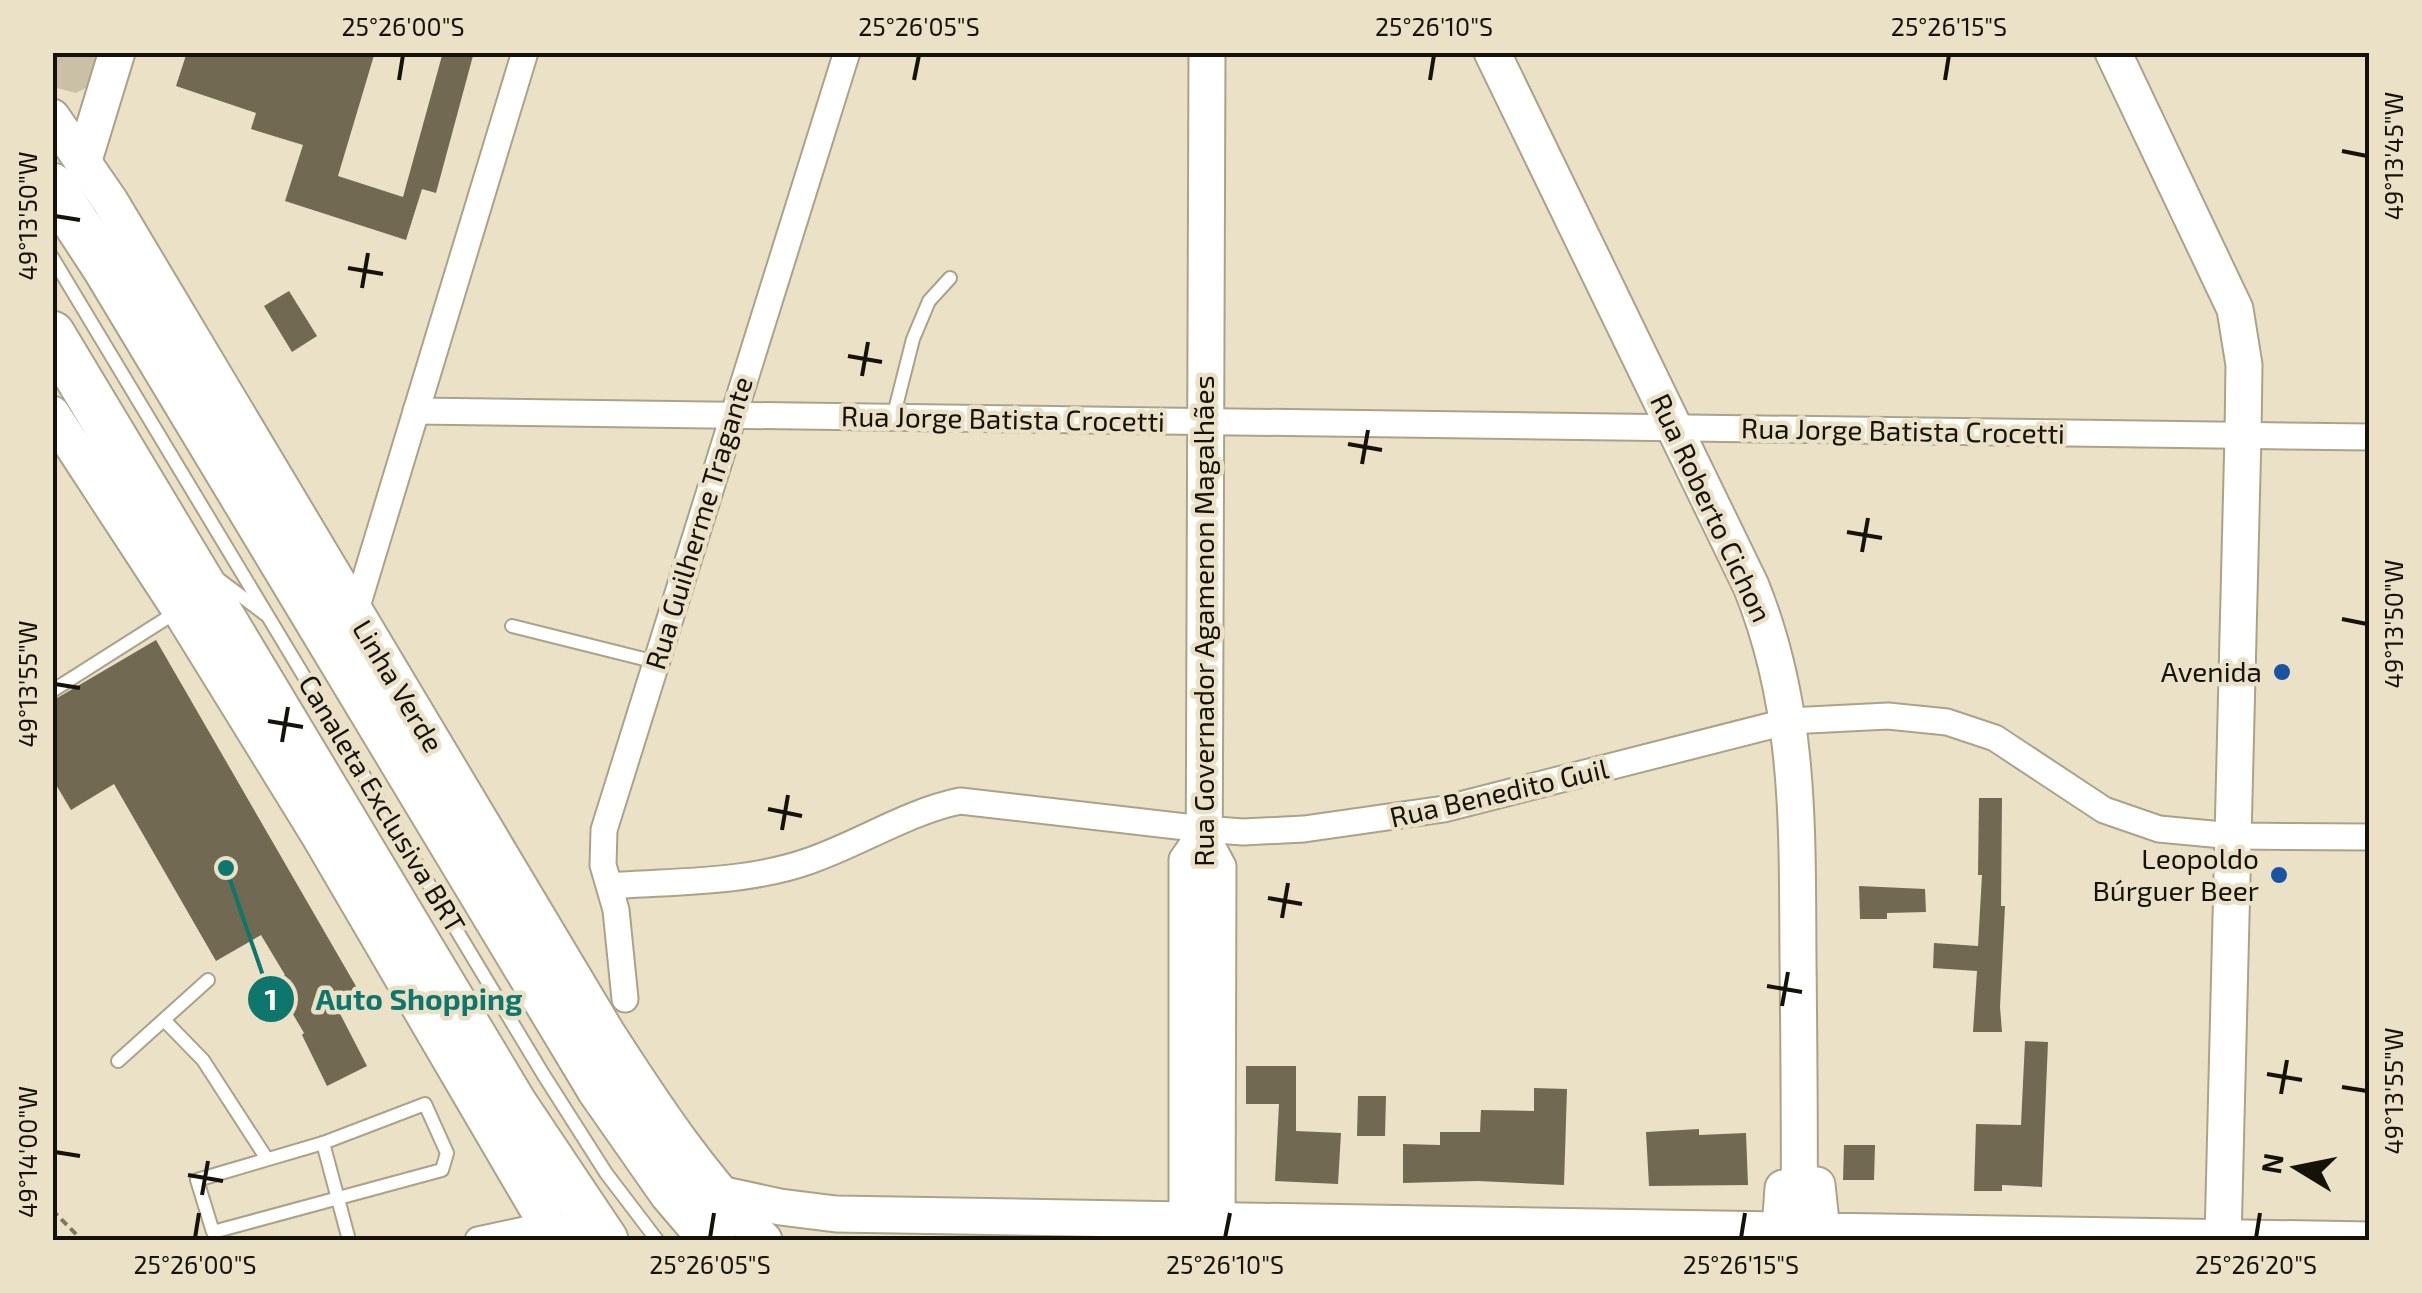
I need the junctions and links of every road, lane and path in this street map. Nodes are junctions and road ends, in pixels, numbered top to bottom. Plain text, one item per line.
1 (117, 52) edge
2 (525, 52) edge
3 (848, 52) edge
4 (1207, 52) edge
5 (1492, 52) edge
6 (2112, 52) edge
7 (52, 117) edge
8 (68, 173) edge
9 (52, 257) edge
10 (950, 278) dead end
11 (52, 334) edge
12 (52, 394) edge
13 (416, 411) junction
14 (52, 414) edge
15 (733, 416) junction
16 (893, 418) junction
17 (1205, 422) junction
18 (1675, 428) junction
19 (2243, 436) junction
20 (2370, 437) edge
21 (138, 474) junction
22 (186, 554) junction
23 (180, 610) junction
24 (354, 613) junction
25 (271, 618) junction
26 (512, 626) dead end
27 (656, 662) junction
28 (52, 691) edge
29 (1790, 721) junction
30 (1203, 829) junction
31 (2233, 836) junction
32 (2370, 837) edge
33 (610, 886) junction
34 (208, 980) dead end
35 (625, 999) dead end
36 (164, 1020) junction
37 (118, 1061) dead end
38 (323, 1143) junction
39 (267, 1159) junction
40 (1203, 1190) dead end
41 (720, 1194) junction
42 (339, 1199) junction
43 (52, 1210) edge
44 (836, 1214) junction
45 (1185, 1230) edge
46 (1220, 1231) edge
47 (553, 1233) edge
48 (1800, 1237) edge
49 (2223, 1239) edge
50 (82, 1240) edge
51 (349, 1240) edge
52 (478, 1240) edge
53 (605, 1240) edge
54 (657, 1240) edge
55 (713, 1240) edge
56 (764, 1240) edge
57 (803, 1240) edge
58 (2370, 1240) edge

1 - 8 street
2 - 13 street
3 - 15 street, Rua Guilherme Tragante
4 - 17 street, Rua Governador Agamenon Magalhães
5 - 18 street, Rua Roberto Cichon
6 - 19 street
7 - 8 street, Linha Verde
8 - 24 street, Linha Verde
8 - 55 highway, Linha Verde
9 - 25 lane, Canaleta Exclusiva BRT
10 - 16 lane
11 - 21 highway
12 - 21 highway
13 - 15 street, Rua Jorge Batista Crocetti
13 - 24 street
14 - 23 street
15 - 16 street, Rua Jorge Batista Crocetti
15 - 27 street, Rua Guilherme Tragante
16 - 17 street, Rua Jorge Batista Crocetti
17 - 18 street, Rua Jorge Batista Crocetti
17 - 30 street, Rua Governador Agamenon Magalhães
18 - 19 street, Rua Jorge Batista Crocetti
18 - 29 street, Rua Roberto Cichon
19 - 20 street, Rua Jorge Batista Crocetti
19 - 31 street
21 - 22 highway
22 - 25 lane, Canaleta Exclusiva BRT
22 - 53 highway
23 - 28 lane
23 - 47 street
24 - 41 street, Linha Verde
25 - 54 lane, Canaleta Exclusiva BRT
26 - 27 lane
27 - 33 street, Rua Guilherme Tragante
29 - 30 street, Rua Benedito Guil
29 - 31 street, Rua Benedito Guil
29 - 48 street, Rua Roberto Cichon
30 - 33 street, Rua Benedito Guil
30 - 40 street, Rua Governador Agamenon Magalhães
30 - 45 street
30 - 46 street
31 - 32 street, Rua Benedito Guil
31 - 49 street
33 - 35 street, Rua Guilherme Tragante
34 - 36 lane
36 - 37 lane
36 - 39 lane
38 - 39 lane
38 - 42 lane
38 - 42 lane
39 - 42 lane
41 - 44 street
41 - 56 street, Linha Verde
42 - 51 lane
43 - 50 path
44 - 45 street
44 - 57 street
45 - 46 street
46 - 48 street
47 - 52 street
48 - 49 street
49 - 58 street

